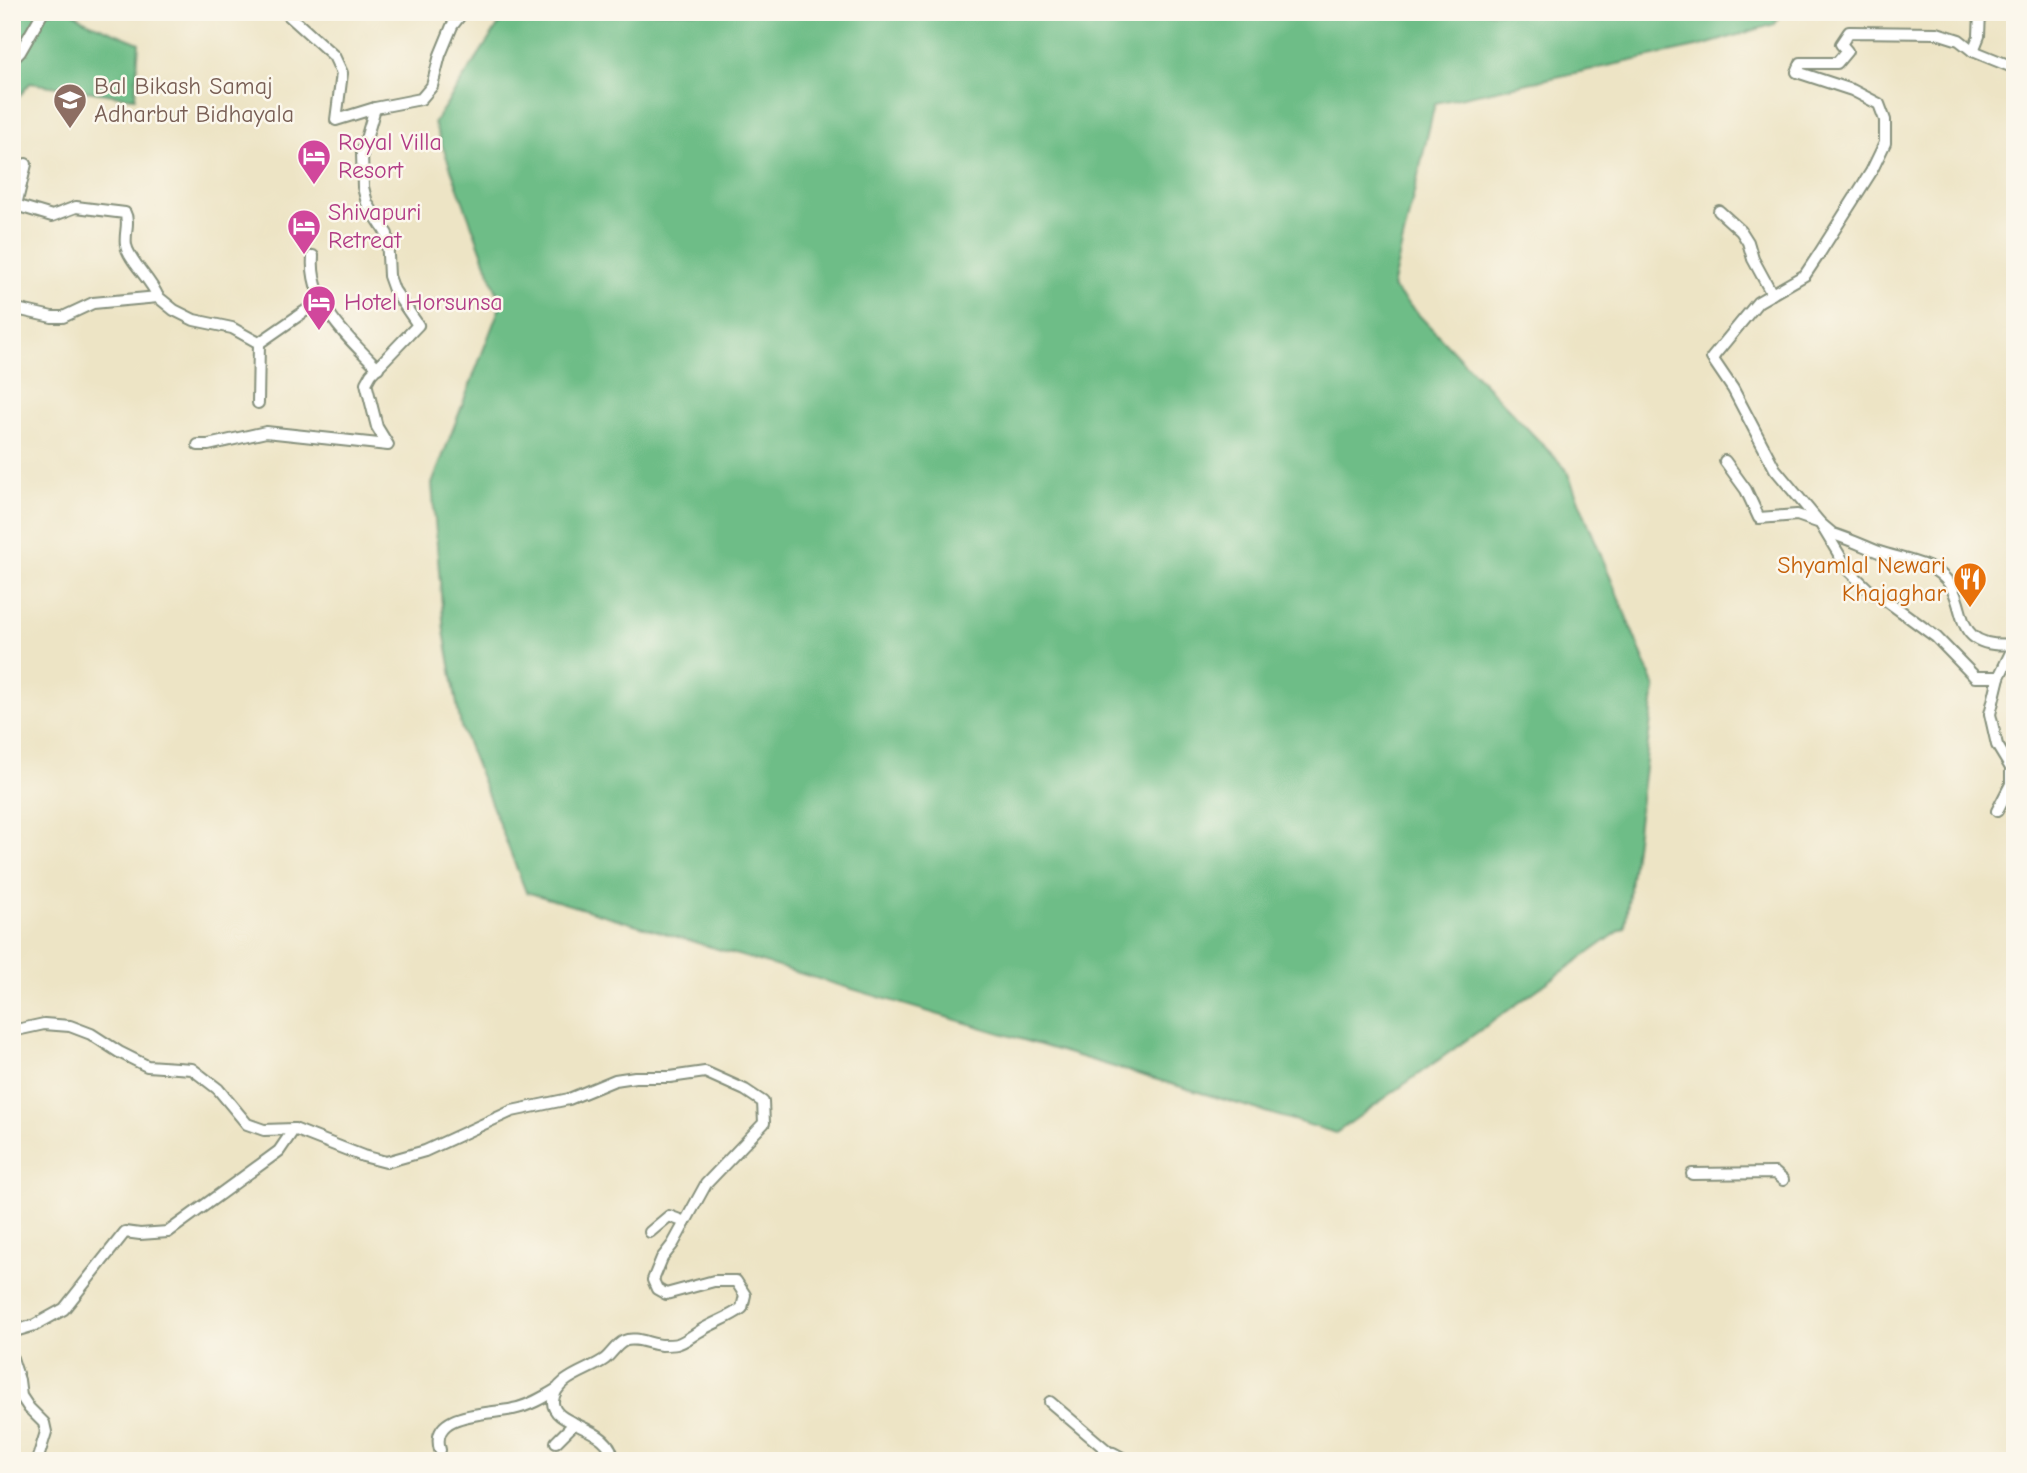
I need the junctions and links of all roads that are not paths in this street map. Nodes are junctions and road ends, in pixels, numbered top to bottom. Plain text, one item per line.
1 (43, 12) edge
2 (285, 12) edge
3 (463, 12) edge
4 (1980, 12) edge
5 (1973, 51) junction
6 (12, 60) edge
7 (2015, 68) edge
8 (375, 108) junction
9 (26, 164) dead end
10 (14, 204) edge
11 (1719, 211) dead end
12 (313, 256) dead end
13 (1772, 294) junction
14 (158, 297) junction
15 (321, 300) junction
16 (12, 308) edge
17 (259, 343) junction
18 (378, 368) junction
19 (258, 404) dead end
20 (198, 445) dead end
21 (1725, 461) dead end
22 (1820, 523) junction
23 (2015, 644) edge
24 (1999, 677) junction
25 (1997, 811) dead end
26 (12, 1031) edge
27 (294, 1129) junction
28 (1692, 1174) dead end
29 (1783, 1180) dead end
30 (685, 1222) junction
31 (650, 1232) dead end
32 (12, 1337) edge
33 (12, 1358) edge
34 (557, 1389) junction
35 (1050, 1402) dead end
36 (572, 1422) junction
37 (556, 1442) dead end
38 (440, 1450) dead end
39 (1108, 1457) edge
40 (37, 1461) edge
41 (613, 1461) edge
42 (1128, 1461) edge

1 - 6 street
2 - 8 street
3 - 8 street
4 - 5 street
5 - 7 street
5 - 13 street
8 - 18 street
9 - 10 street
10 - 14 street
11 - 13 street
12 - 15 street
13 - 22 street
14 - 16 street
14 - 17 street
15 - 17 street
15 - 18 street
17 - 19 street
18 - 20 street
21 - 22 street
22 - 23 street
22 - 24 street
23 - 24 street
24 - 25 street
26 - 27 street
27 - 30 street
27 - 32 street
28 - 29 street
30 - 31 street
30 - 34 street
33 - 40 street
34 - 36 street
34 - 38 street
35 - 39 street
36 - 37 street
36 - 41 street
39 - 42 street

